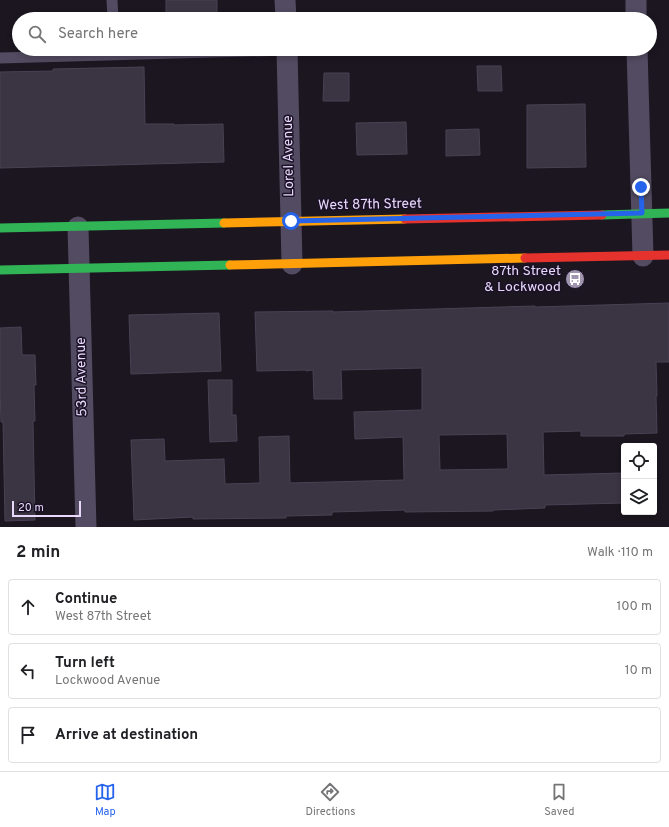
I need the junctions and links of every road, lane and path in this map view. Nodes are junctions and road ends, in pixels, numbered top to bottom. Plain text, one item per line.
1 (112, 0) edge
2 (285, 0) edge
3 (636, 0) edge
4 (113, 12) edge
5 (286, 12) edge
6 (636, 12) edge
7 (38, 56) edge
8 (287, 56) edge
9 (637, 56) edge
10 (0, 58) edge
11 (642, 213) junction
12 (669, 213) edge
13 (291, 221) junction
14 (78, 227) junction
15 (0, 228) edge
16 (669, 255) edge
17 (643, 256) junction
18 (292, 264) junction
19 (79, 269) junction
20 (0, 270) edge
21 (86, 527) edge

1 - 4 lane
2 - 5 street
3 - 6 street
7 - 10 lane
8 - 13 street, Lorel Avenue
9 - 11 street
11 - 12 main road, West 87th Street
11 - 13 main road, West 87th Street
11 - 17 street
13 - 14 main road, West 87th Street
13 - 18 street, Lorel Avenue
14 - 15 main road, West 87th Street
14 - 19 street, 53rd Avenue
16 - 17 main road
17 - 18 main road
18 - 19 main road
19 - 20 main road
19 - 21 street, 53rd Avenue

